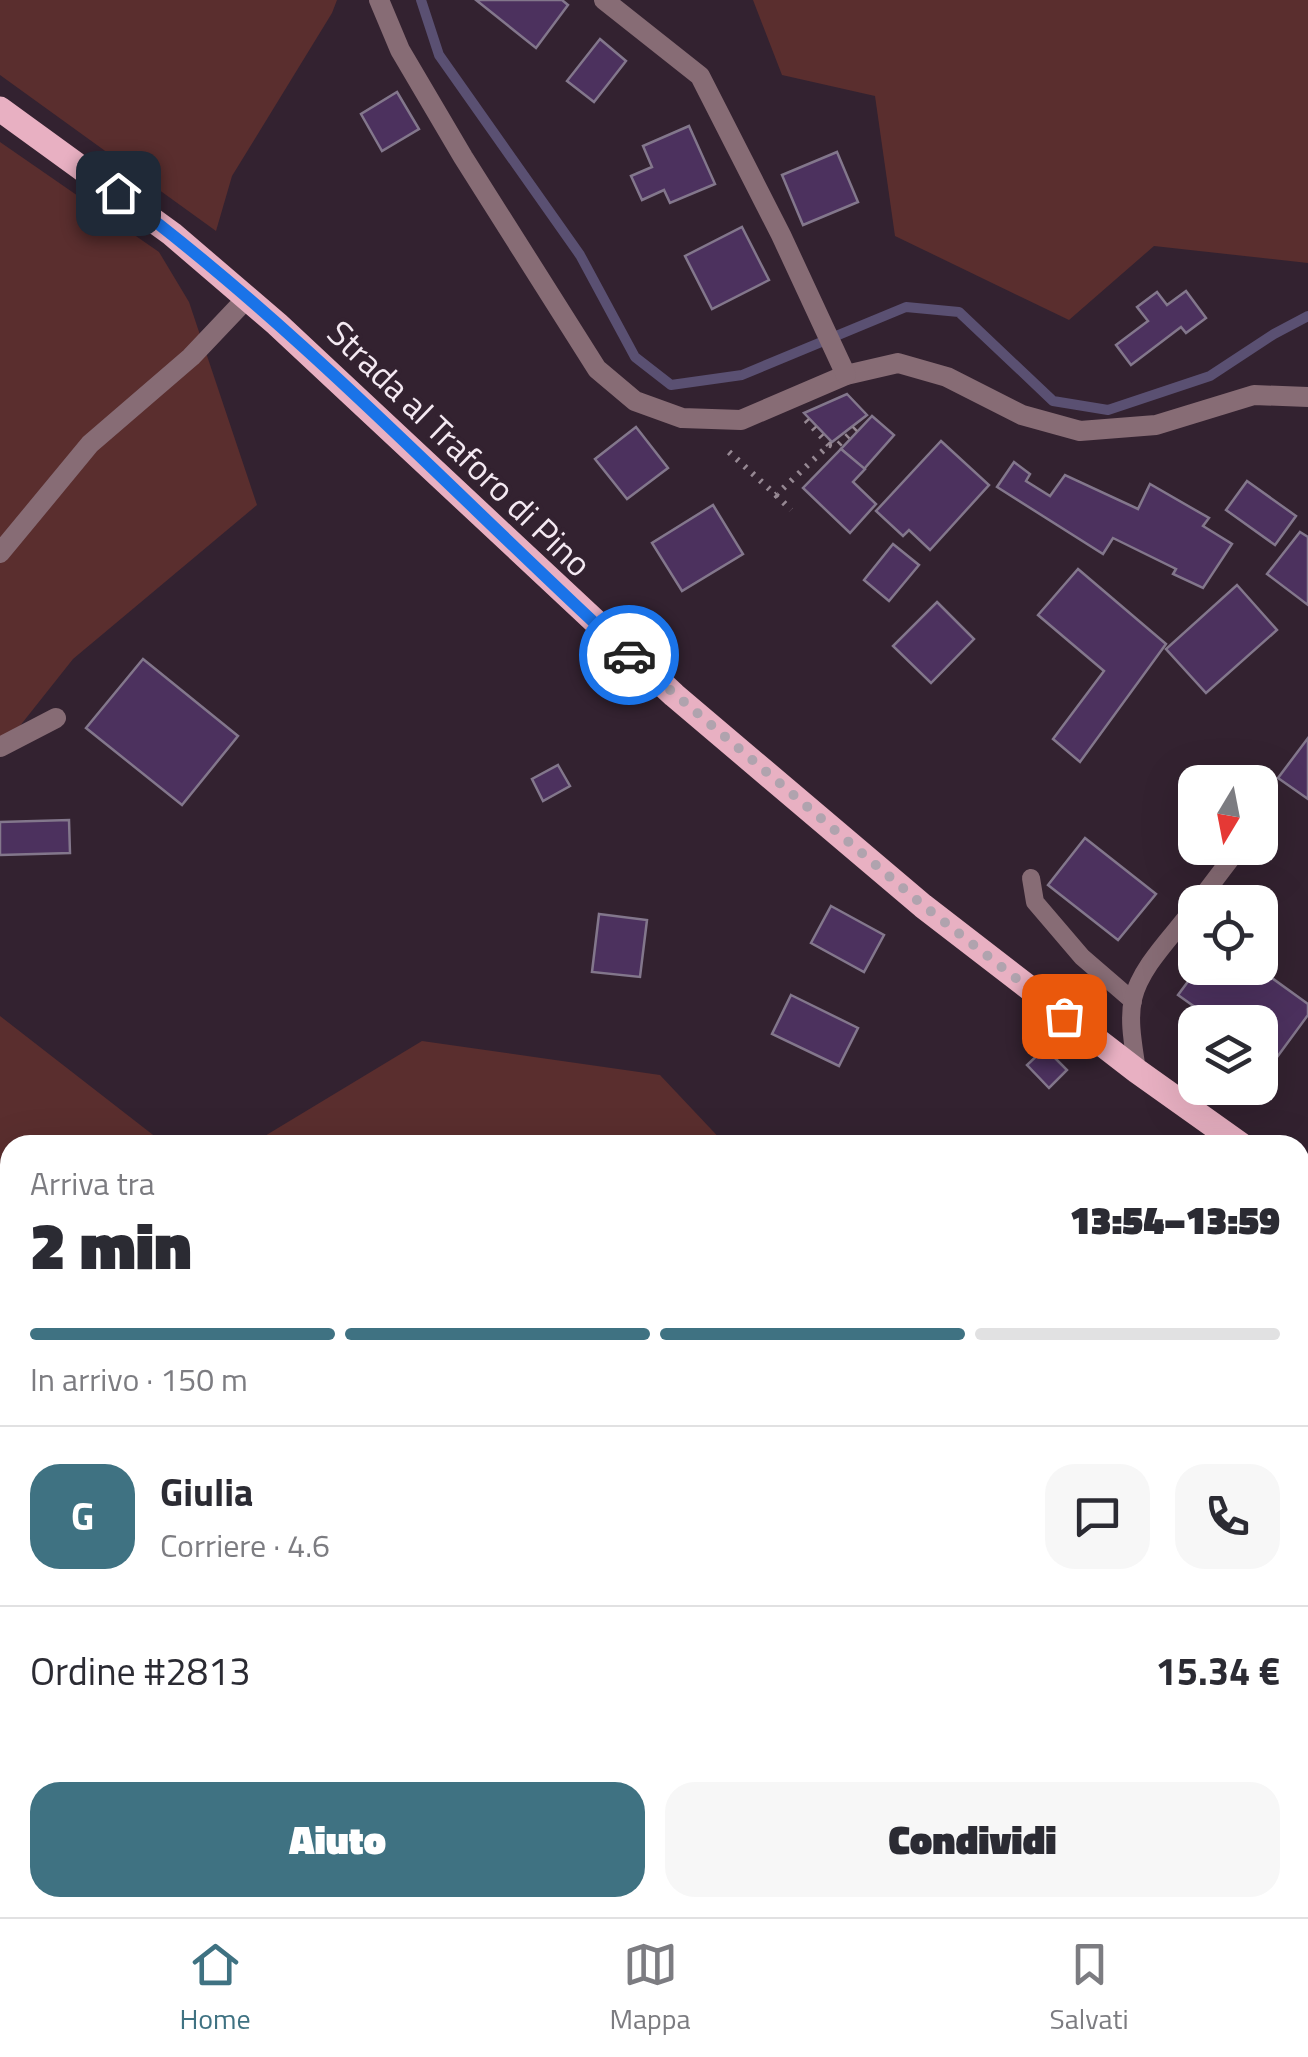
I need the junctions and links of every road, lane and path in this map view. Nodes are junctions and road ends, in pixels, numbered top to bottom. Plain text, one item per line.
1 (379, 0) edge
2 (604, 0) edge
3 (0, 110) edge
4 (248, 298) junction
5 (845, 370) junction
6 (1308, 397) edge
7 (788, 400) junction
8 (859, 426) dead end
9 (829, 445) junction
10 (729, 452) dead end
11 (776, 495) junction
12 (792, 510) dead end
13 (0, 553) edge
14 (56, 718) dead end
15 (0, 747) edge
16 (1226, 865) edge
17 (1032, 878) dead end
18 (1211, 885) edge
19 (1178, 929) edge
20 (1133, 1001) junction
21 (1138, 1071) junction
22 (1227, 1135) edge

1 - 7 street
2 - 5 street
3 - 4 main road, Strada al Traforo di Pino
4 - 13 street
4 - 21 main road, Strada al Traforo di Pino
5 - 6 street
5 - 7 street
7 - 9 path
8 - 9 path
9 - 11 path
10 - 11 path
11 - 12 path
14 - 15 street
16 - 18 lane
17 - 20 lane
19 - 20 lane
20 - 21 lane
21 - 22 main road, Strada al Traforo di Pino

